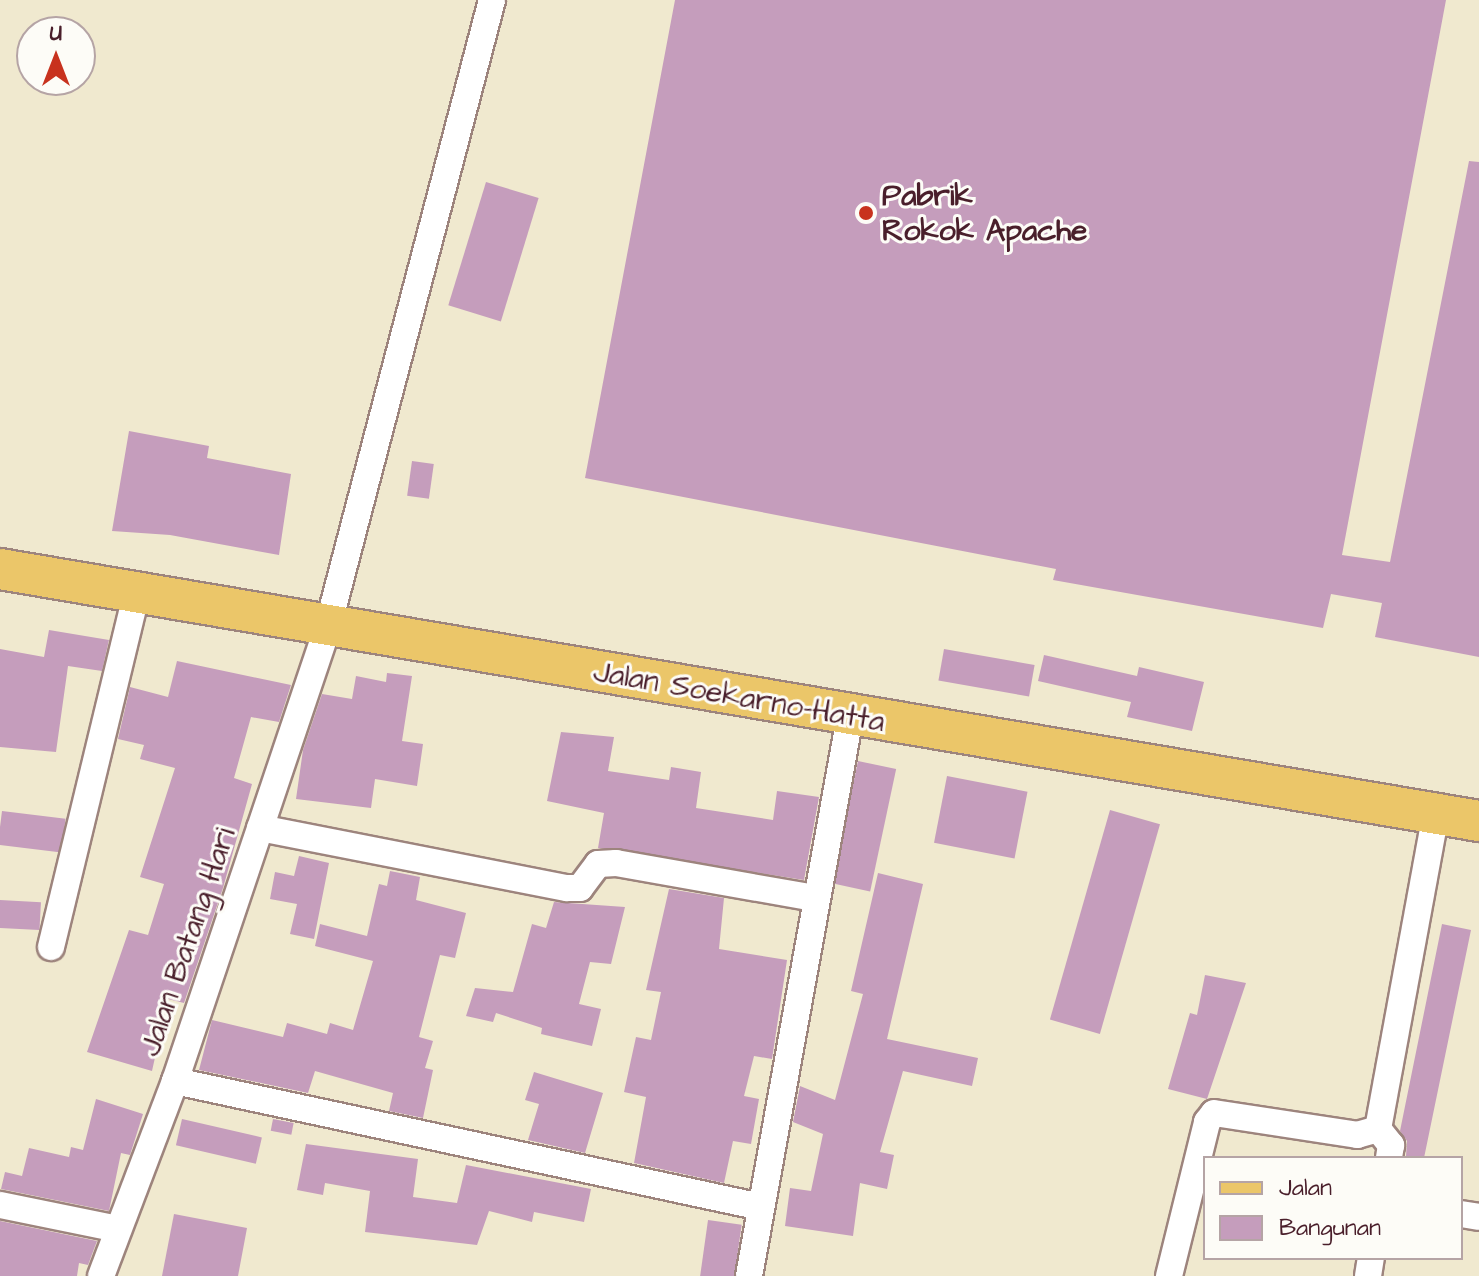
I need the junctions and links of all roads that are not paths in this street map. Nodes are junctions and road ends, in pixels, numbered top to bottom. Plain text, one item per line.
1 (492, 0) edge
2 (0, 569) edge
3 (137, 592) junction
4 (328, 626) junction
5 (850, 717) junction
6 (1436, 814) junction
7 (1479, 821) edge
8 (260, 828) junction
9 (814, 898) junction
10 (51, 947) dead end
11 (175, 1081) junction
12 (1378, 1129) junction
13 (1389, 1156) edge
14 (0, 1205) edge
15 (761, 1207) junction
16 (118, 1229) junction
17 (101, 1276) edge
18 (749, 1276) edge
19 (1169, 1276) edge

1 - 4 street, Jalan Batang Hari
2 - 3 main road, Jalan Soekarno-Hatta
3 - 4 main road, Jalan Soekarno-Hatta
3 - 10 street
4 - 5 main road, Jalan Soekarno-Hatta
4 - 8 street, Jalan Batang Hari
5 - 6 main road, Jalan Soekarno-Hatta
5 - 9 street
6 - 7 main road, Jalan Soekarno-Hatta
6 - 12 street
8 - 9 street
8 - 11 street, Jalan Batang Hari
9 - 15 street
11 - 15 street
11 - 16 street, Jalan Batang Hari
12 - 13 street
12 - 19 street
14 - 16 street
15 - 18 street
16 - 17 street, Jalan Batang Hari

